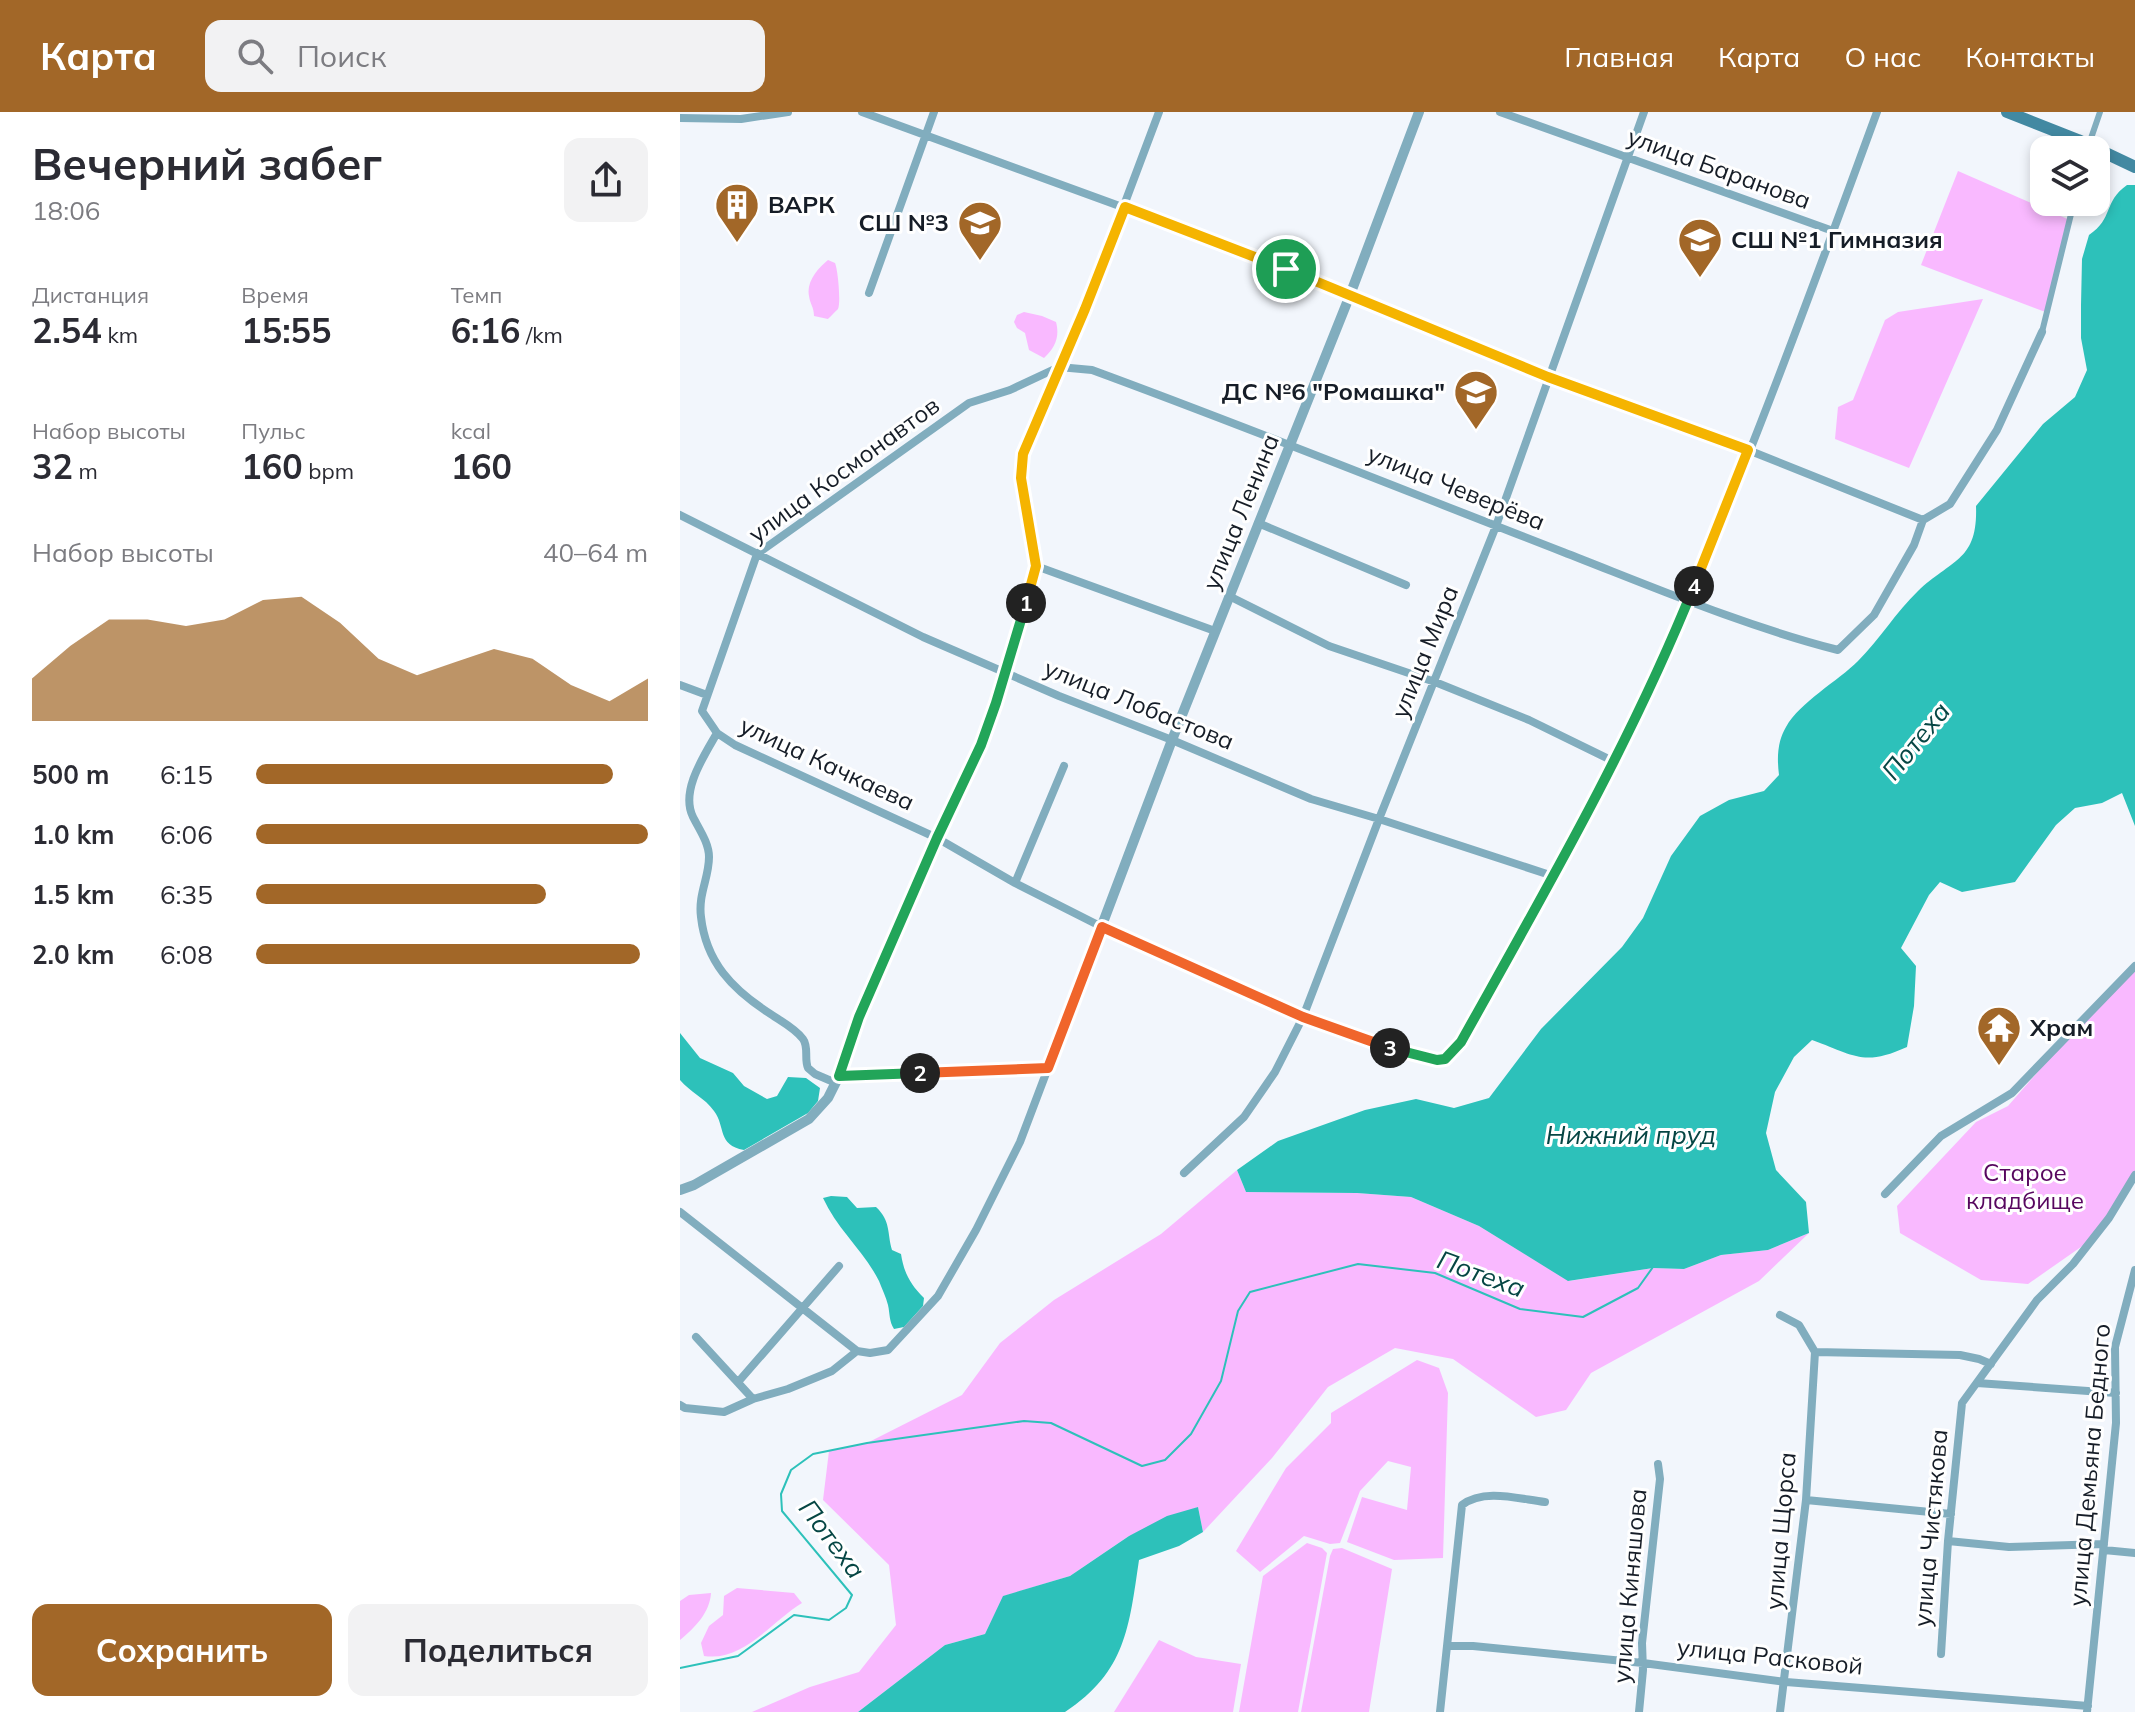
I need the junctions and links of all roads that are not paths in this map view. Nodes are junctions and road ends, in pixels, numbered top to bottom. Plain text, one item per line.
1 (788, 112) edge
2 (862, 112) edge
3 (934, 112) edge
4 (1159, 112) edge
5 (1419, 112) edge
6 (1500, 112) edge
7 (1644, 112) edge
8 (1877, 112) edge
9 (2007, 112) edge
10 (2100, 112) edge
11 (680, 118) edge
12 (924, 135) junction
13 (2063, 136) edge
14 (2092, 136) edge
15 (2110, 156) edge
16 (1628, 158) junction
17 (2135, 167) edge
18 (1125, 207) junction
19 (2071, 216) edge
20 (1833, 231) junction
21 (869, 293) dead end
22 (1350, 295) junction
23 (2042, 332) joint
24 (1059, 367) junction
25 (1548, 377) junction
26 (1289, 443) junction
27 (1748, 450) junction
28 (680, 515) edge
29 (1923, 520) junction
30 (1258, 523) junction
31 (1496, 526) junction
32 (757, 554) junction
33 (1036, 566) junction
34 (1406, 585) dead end
35 (1229, 596) junction
36 (1688, 600) junction
37 (1215, 631) junction
38 (1005, 671) junction
39 (1435, 682) junction
40 (680, 685) edge
41 (707, 695) junction
42 (702, 711) joint
43 (717, 733) junction
44 (1172, 740) junction
45 (1615, 762) junction
46 (1064, 766) dead end
47 (1379, 819) junction
48 (937, 838) junction
49 (1553, 876) junction
50 (1015, 883) junction
51 (1102, 927) junction
52 (2135, 966) edge
53 (1303, 1017) junction
54 (1048, 1068) junction
55 (837, 1080) junction
56 (1184, 1173) dead end
57 (2135, 1175) edge
58 (680, 1190) edge
59 (1885, 1194) dead end
60 (681, 1213) edge
61 (839, 1266) dead end
62 (2135, 1270) edge
63 (802, 1306) junction
64 (1780, 1315) dead end
65 (696, 1337) dead end
66 (857, 1351) junction
67 (1815, 1352) junction
68 (1991, 1364) junction
69 (739, 1381) junction
70 (1977, 1383) junction
71 (2116, 1393) junction
72 (753, 1399) junction
73 (680, 1405) edge
74 (1658, 1464) dead end
75 (1806, 1500) junction
76 (1545, 1502) dead end
77 (1951, 1514) junction
78 (1948, 1541) junction
79 (2104, 1547) junction
80 (2135, 1553) edge
81 (1447, 1646) junction
82 (1941, 1654) dead end
83 (1643, 1663) junction
84 (1786, 1682) junction
85 (2088, 1709) edge
86 (1440, 1712) edge
87 (1639, 1712) edge
88 (1780, 1712) edge

1 - 11 street
2 - 12 street
3 - 12 street
4 - 18 street
5 - 22 street, улица Ленина
6 - 16 street, улица Баранова
7 - 16 street, улица Мира
8 - 20 street
9 - 13 main road
10 - 14 street
12 - 18 street
12 - 21 street
15 - 17 main road
16 - 20 street, улица Баранова
16 - 25 street, улица Мира
18 - 22 street
18 - 24 street
19 - 23 street
20 - 27 street
22 - 25 street
22 - 26 street, улица Ленина
23 - 29 street
24 - 26 street, улица Чеверёва
24 - 32 street, улица Космонавтов
24 - 33 street
25 - 27 street
25 - 31 street, улица Мира
26 - 30 street, улица Ленина
26 - 31 street, улица Чеверёва
27 - 29 street
27 - 36 street
28 - 32 street, улица Лобастова
29 - 36 street, улица Чеверёва
30 - 34 street
30 - 35 street, улица Ленина
31 - 36 street, улица Чеверёва
31 - 39 street, улица Мира
32 - 38 street, улица Лобастова
32 - 41 street, улица Космонавтов
33 - 37 street
33 - 38 street
35 - 37 street, улица Ленина
35 - 39 street
36 - 45 street
37 - 44 street, улица Ленина
38 - 44 street, улица Лобастова
38 - 48 street
39 - 45 street
39 - 47 street, улица Мира
40 - 41 street
41 - 42 street, улица Космонавтов
42 - 43 street, улица Качкаева
43 - 48 street, улица Качкаева
43 - 55 street, улица Качкаева
44 - 47 street, улица Лобастова
44 - 51 street, улица Ленина
45 - 49 street
46 - 50 street
47 - 49 street, улица Лобастова
47 - 53 street, улица Мира
48 - 50 street, улица Качкаева
48 - 55 street
49 - 53 street, улица Качкаева
50 - 51 street, улица Качкаева
51 - 53 street, улица Качкаева
51 - 54 street, улица Ленина
52 - 59 street
53 - 56 street, улица Мира
54 - 55 street
54 - 66 street
55 - 58 street
57 - 68 street, улица Чистякова
60 - 63 street
61 - 63 street
62 - 71 street, улица Демьяна Бедного
63 - 66 street
63 - 69 street
64 - 67 street
65 - 69 street
66 - 72 street
67 - 68 street
67 - 75 street, улица Щорса
68 - 70 street, улица Чистякова
69 - 72 street
70 - 71 street
70 - 77 street, улица Чистякова
71 - 79 street, улица Демьяна Бедного
72 - 73 street
74 - 83 street, улица Киняшова
75 - 77 street
75 - 84 street, улица Щорса
76 - 81 street
77 - 78 street, улица Чистякова
78 - 79 street
78 - 82 street, улица Чистякова
79 - 80 street
79 - 85 street, улица Демьяна Бедного
81 - 83 street, улица Расковой
81 - 86 street
83 - 84 street, улица Расковой
83 - 87 street, улица Киняшова
84 - 85 street, улица Расковой
84 - 88 street, улица Щорса

